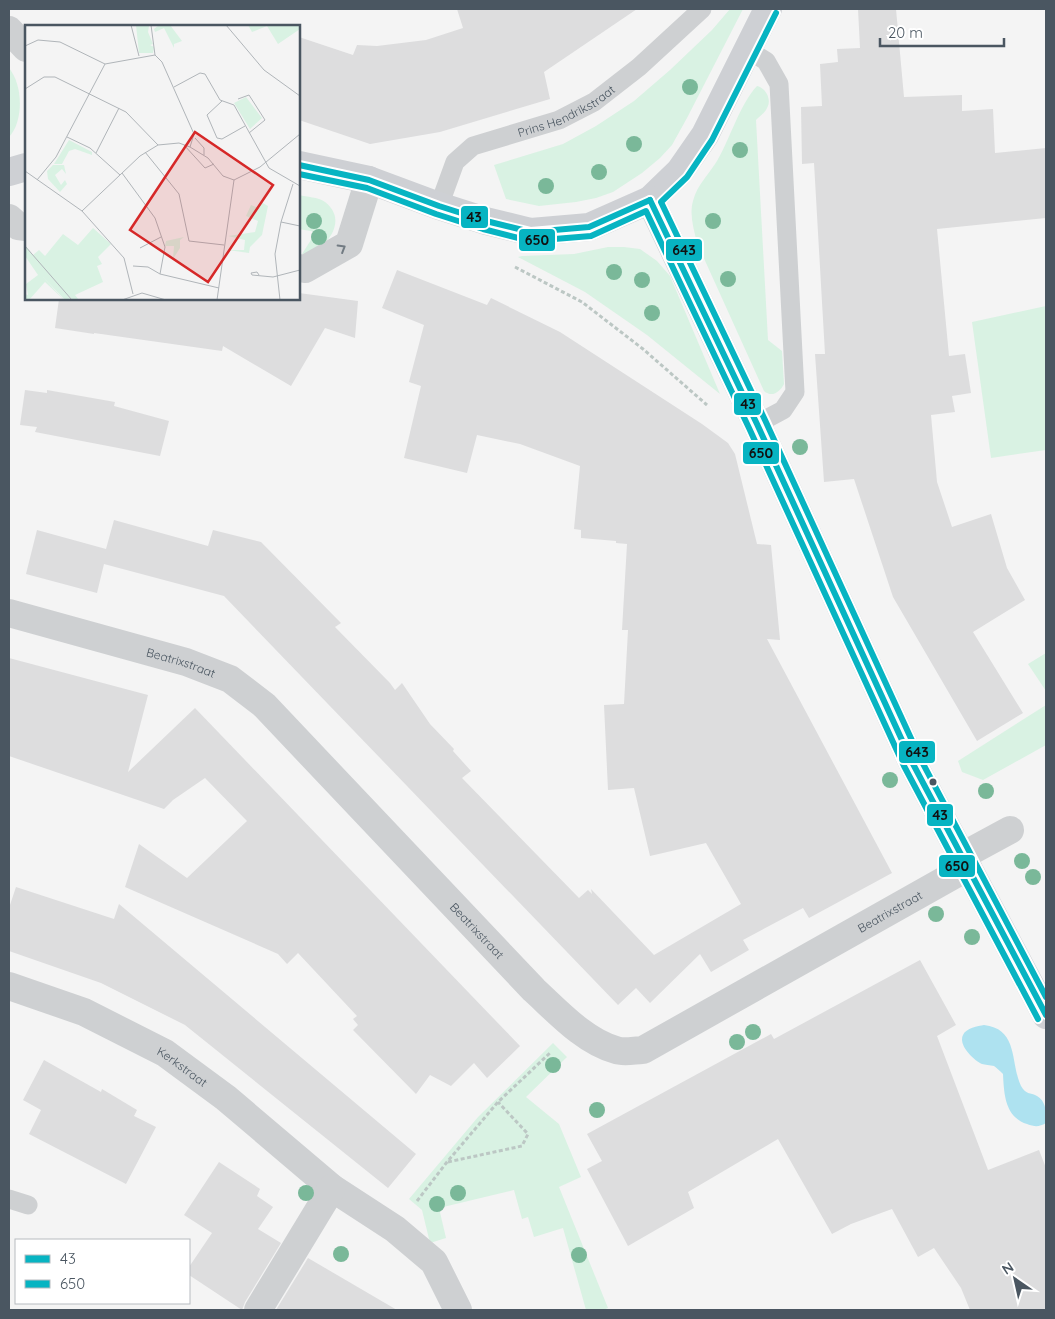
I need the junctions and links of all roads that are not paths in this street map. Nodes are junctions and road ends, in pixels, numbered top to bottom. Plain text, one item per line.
1 (702, 9) edge
2 (768, 9) edge
3 (9, 30) edge
4 (25, 47) edge
5 (748, 50) junction
6 (300, 165) edge
7 (25, 167) edge
8 (9, 172) edge
9 (369, 180) junction
10 (650, 200) junction
11 (439, 206) junction
12 (9, 218) edge
13 (25, 227) edge
14 (300, 268) edge
15 (757, 424) junction
16 (9, 613) edge
17 (1010, 830) dead end
18 (965, 861) junction
19 (9, 986) edge
20 (1046, 1015) edge
21 (332, 1188) junction
22 (9, 1200) edge
23 (28, 1205) dead end
24 (258, 1310) edge
25 (458, 1310) edge

1 - 11 lane, Prins Hendrikstraat
2 - 5 street
3 - 4 street
5 - 10 street
5 - 15 lane
6 - 9 street
7 - 8 street
9 - 11 street
14 -> 9 street
10 - 11 street
10 - 15 street
12 - 13 street
15 - 18 street
16 - 18 street, Beatrixstraat
17 - 18 street, Beatrixstraat
18 - 20 street
19 - 21 street, Kerkstraat
21 - 24 street
21 - 25 street, Kerkstraat
22 - 23 lane

